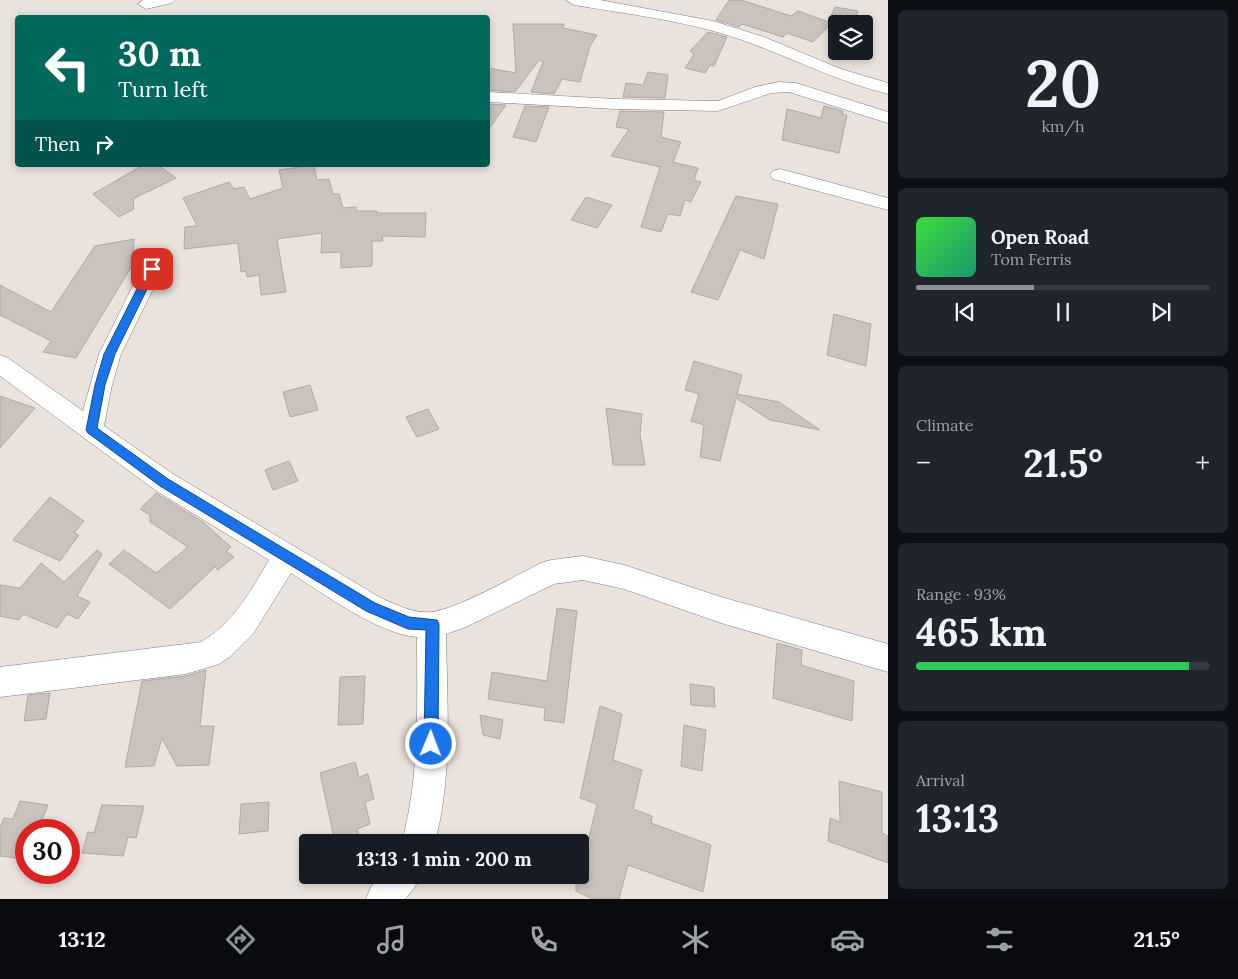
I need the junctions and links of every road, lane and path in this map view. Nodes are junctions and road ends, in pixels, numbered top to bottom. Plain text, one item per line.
1 (167, 0) edge
2 (574, 0) edge
3 (146, 4) dead end
4 (888, 89) edge
5 (490, 97) edge
6 (888, 118) edge
7 (780, 175) dead end
8 (888, 204) edge
9 (152, 269) dead end
10 (0, 364) edge
11 (92, 430) junction
12 (286, 556) junction
13 (432, 624) junction
14 (888, 658) edge
15 (0, 682) edge
16 (421, 834) edge
17 (396, 884) edge
18 (383, 899) edge

1 - 3 street
2 - 4 street
5 - 6 street
7 - 8 street
9 - 11 street
10 - 11 street
11 - 12 street
12 - 13 street
12 - 15 street
13 - 14 street
13 - 16 street
17 - 18 street

